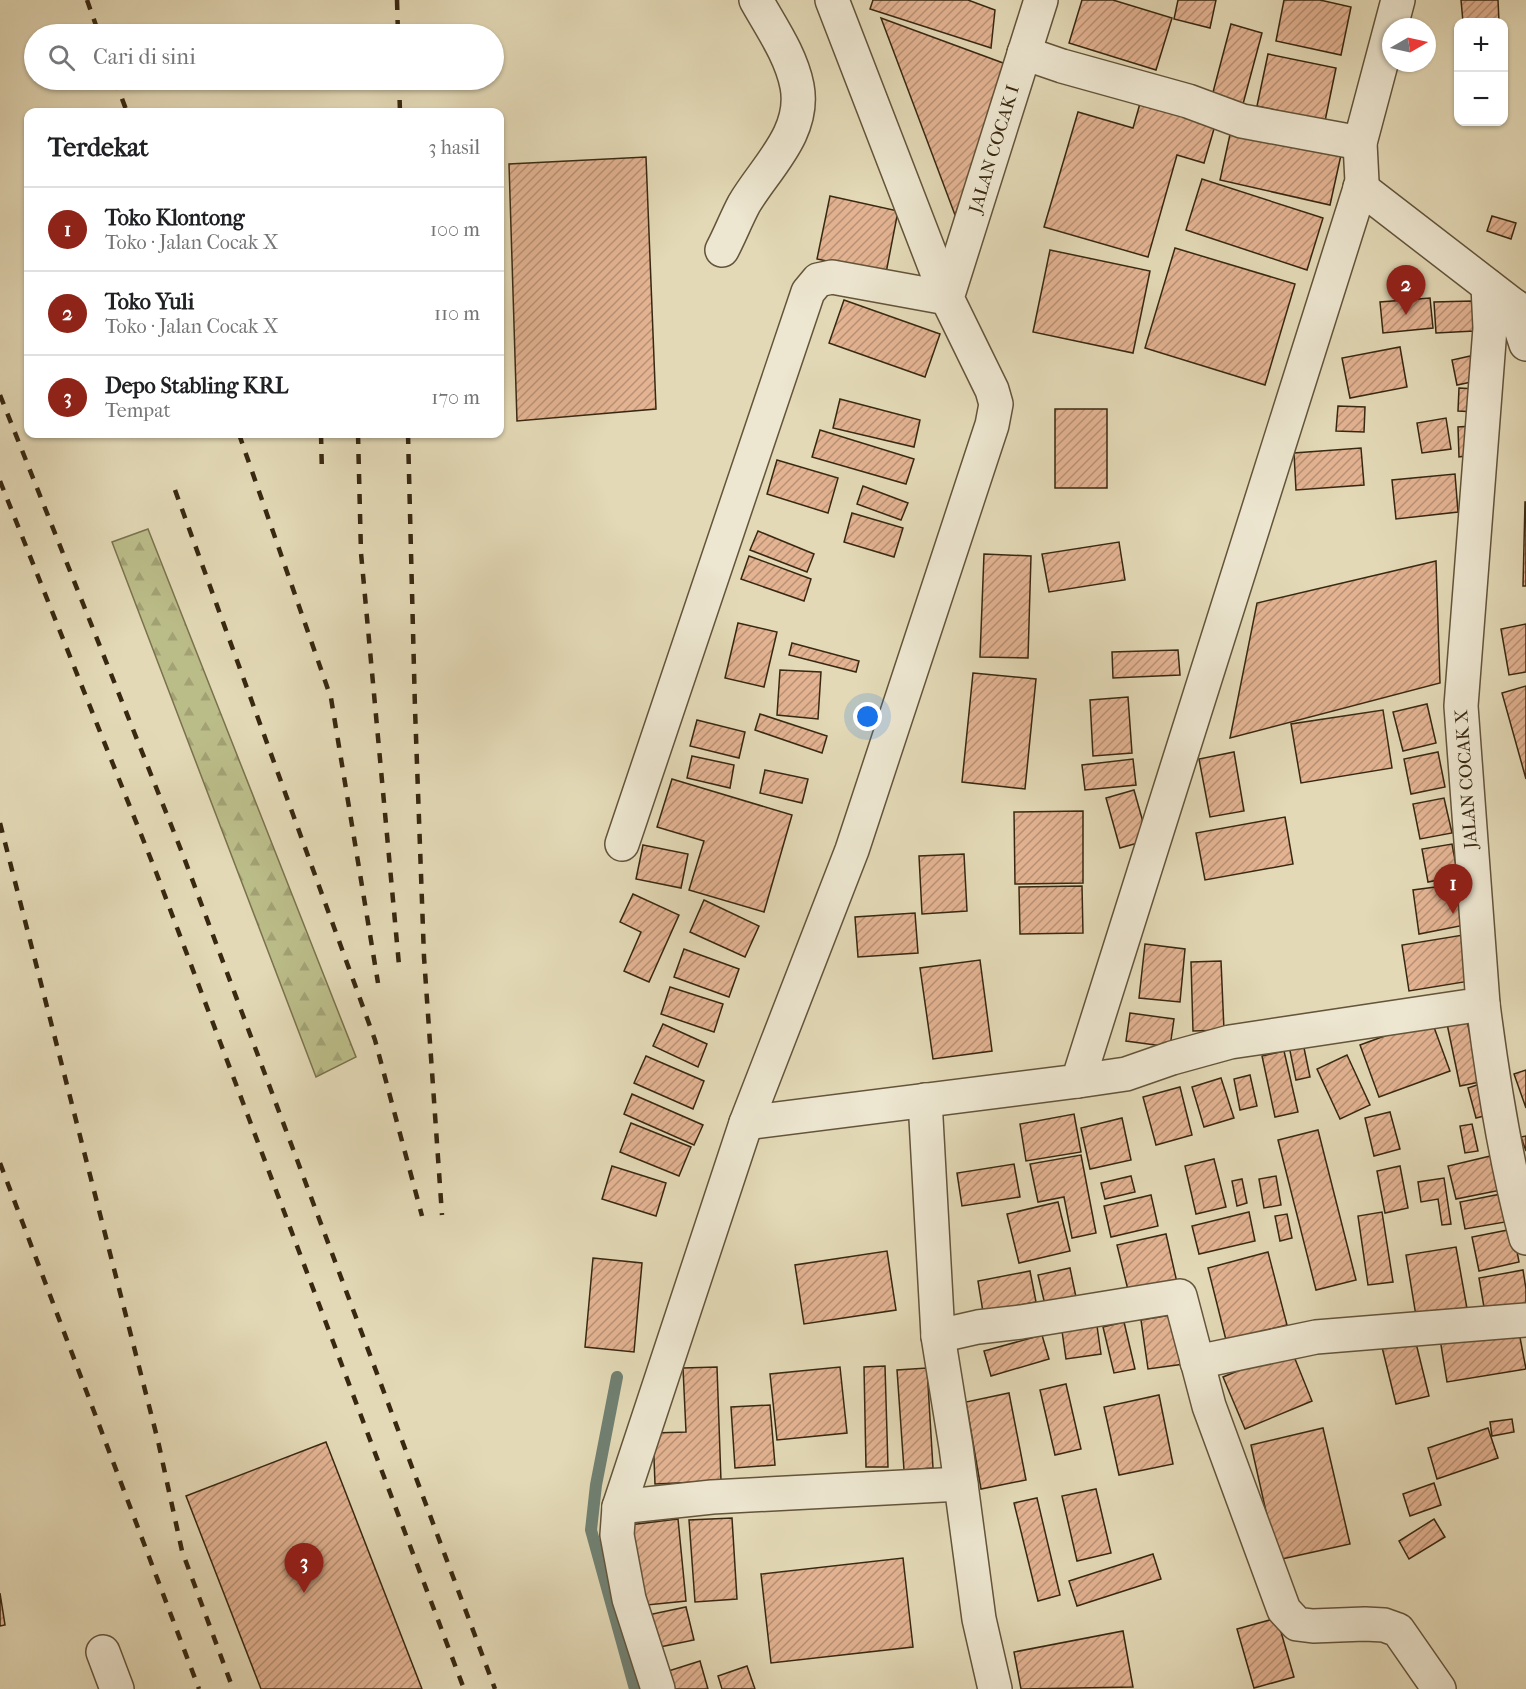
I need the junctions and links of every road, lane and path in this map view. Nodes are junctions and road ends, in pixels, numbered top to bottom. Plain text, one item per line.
1 (756, 0) edge
2 (832, 0) edge
3 (1041, 0) edge
4 (1398, 0) edge
5 (1024, 53) junction
6 (1360, 143) junction
7 (1360, 188) junction
8 (722, 250) dead end
9 (947, 297) junction
10 (1509, 301) edge
11 (1526, 344) edge
12 (622, 844) dead end
13 (1484, 1004) junction
14 (1078, 1081) junction
15 (925, 1100) junction
16 (746, 1123) junction
17 (1526, 1238) edge
18 (1526, 1320) edge
19 (938, 1336) junction
20 (1197, 1362) junction
21 (961, 1484) junction
22 (619, 1507) junction
23 (103, 1652) dead end
24 (117, 1689) edge
25 (658, 1689) edge
26 (995, 1689) edge
27 (1439, 1689) edge

1 - 8 street
2 - 9 street
3 - 5 street, JALAN COCAK I
4 - 6 street
5 - 6 street
5 - 9 street, JALAN COCAK I
6 - 7 street
7 - 10 street
7 - 14 street
9 - 12 street
9 - 16 street
10 - 11 street
10 - 13 street, JALAN COCAK X
13 - 14 street
13 - 17 street, JALAN COCAK X
14 - 15 street
15 - 16 street
15 - 19 street
16 - 22 street
18 - 20 street
19 - 20 street
19 - 21 street
20 - 27 street
21 - 22 street
21 - 26 street
22 - 25 street
23 - 24 street

